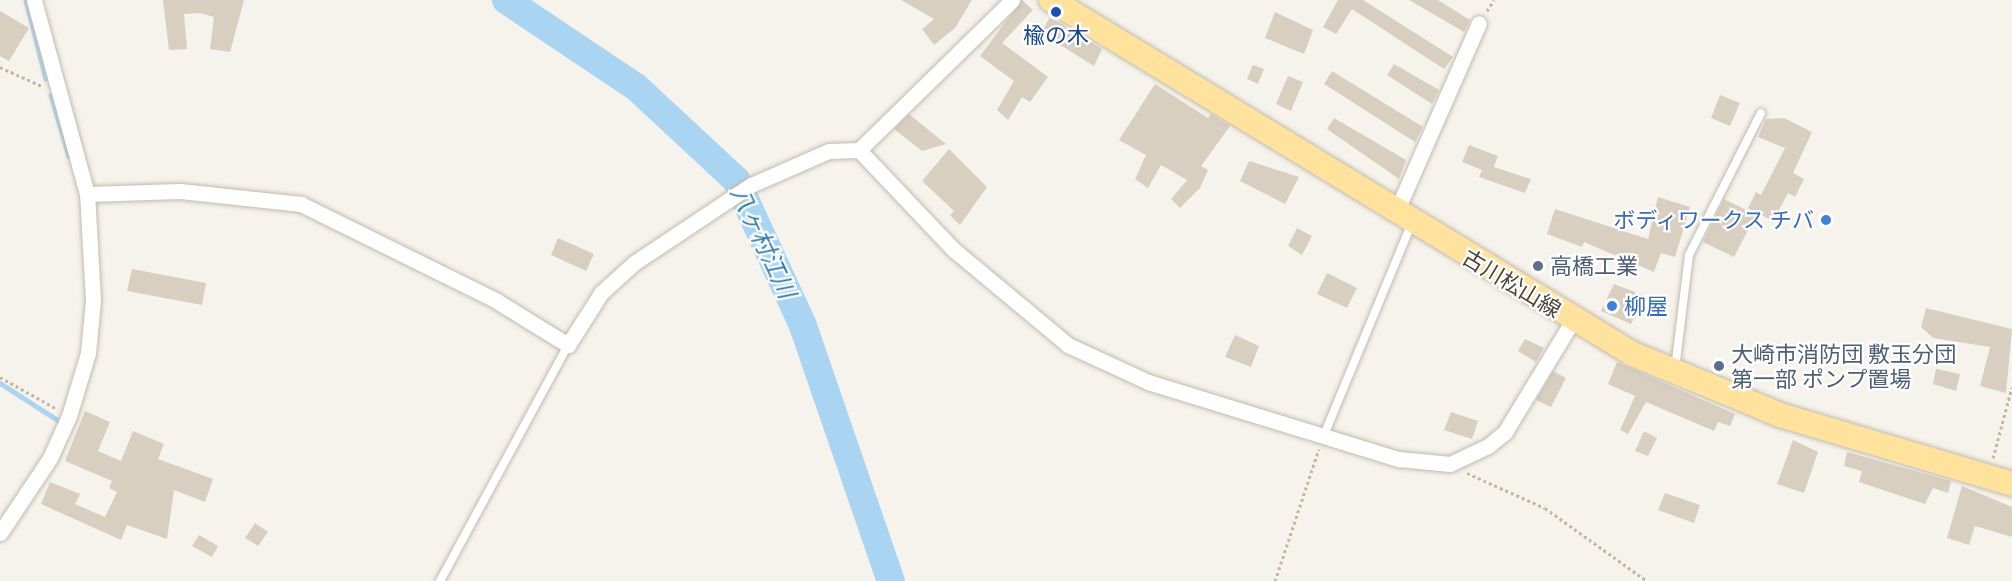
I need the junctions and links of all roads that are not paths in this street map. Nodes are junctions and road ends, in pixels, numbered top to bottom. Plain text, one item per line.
1 (34, 0) edge
2 (1012, 0) edge
3 (1051, 0) edge
4 (1479, 23) dead end
5 (1761, 112) dead end
6 (859, 150) junction
7 (87, 194) junction
8 (1404, 217) junction
9 (1573, 320) junction
10 (568, 345) junction
11 (1675, 372) junction
12 (1324, 435) junction
13 (2012, 484) edge
14 (0, 533) edge
15 (440, 581) edge

1 - 7 street
2 - 6 street
3 - 8 main road, 古川松山線
4 - 8 street
5 - 11 lane
6 - 10 street
6 - 12 street
7 - 10 street
7 - 14 street
8 - 9 main road, 古川松山線
8 - 12 lane
9 - 11 main road, 古川松山線
9 - 12 street
10 - 15 lane
11 - 13 main road, 古川松山線

